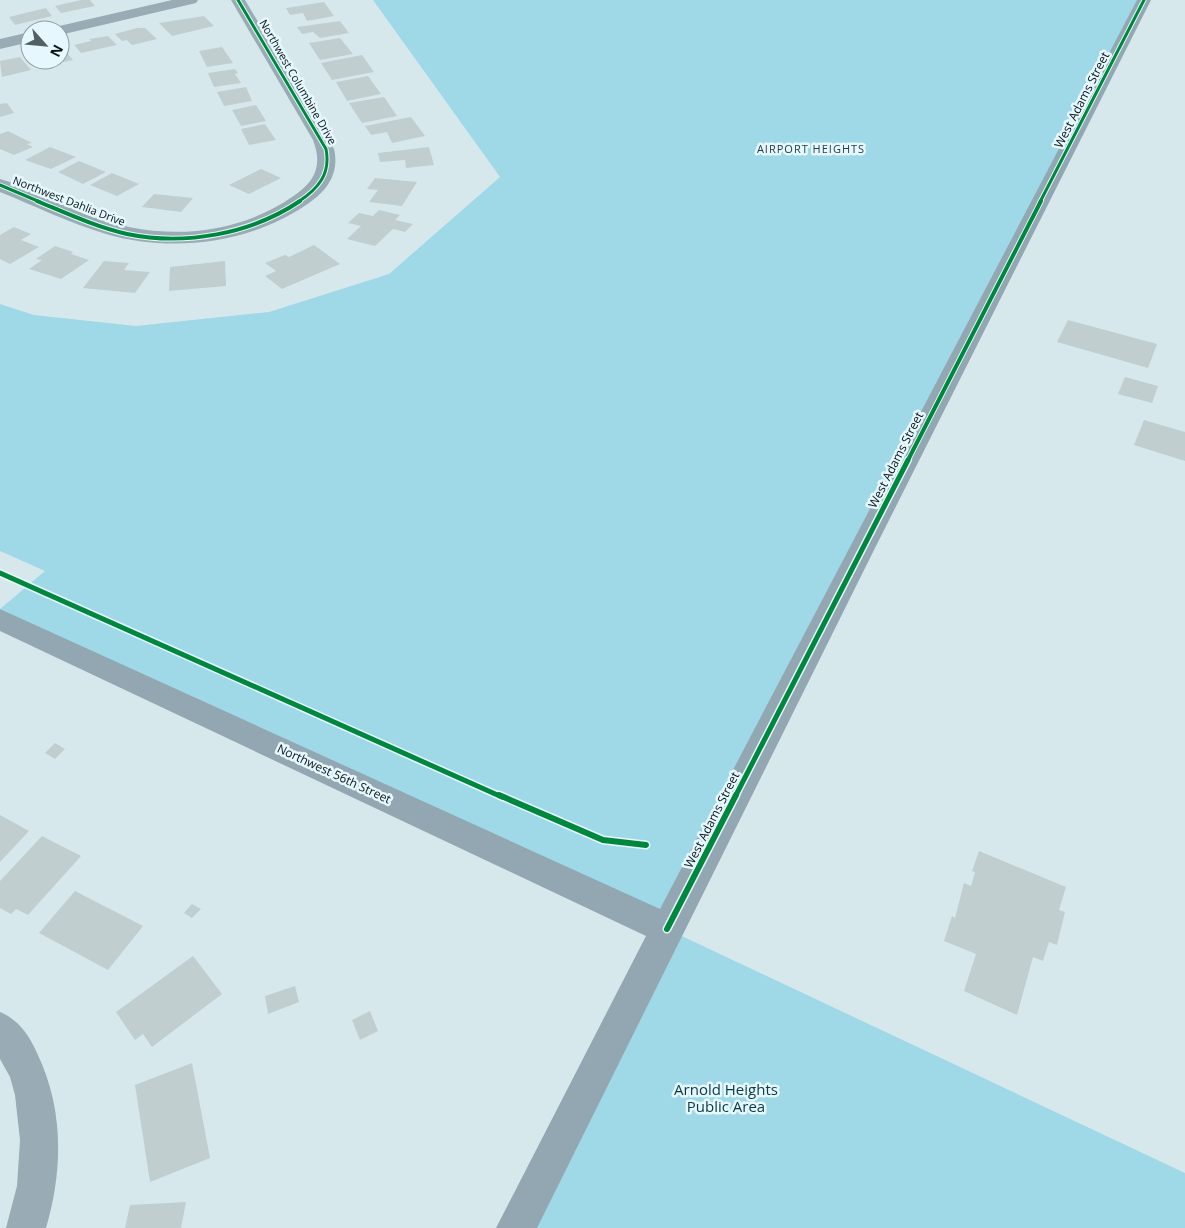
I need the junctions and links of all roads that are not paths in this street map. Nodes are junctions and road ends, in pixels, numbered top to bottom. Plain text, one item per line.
1 (191, 0) edge
2 (238, 0) edge
3 (1144, 0) edge
4 (70, 28) edge
5 (20, 39) edge
6 (0, 44) edge
7 (0, 185) edge
8 (278, 214) joint
9 (0, 619) edge
10 (667, 930) junction
11 (0, 1030) edge
12 (26, 1228) edge
13 (516, 1228) edge

1 - 4 street
2 - 8 street, Northwest Columbine Drive
3 - 10 street, West Adams Street
5 - 6 street
7 - 8 street, Northwest Dahlia Drive
9 - 10 street, Northwest 56th Street
10 - 13 street, West Adams Street
11 - 12 street

